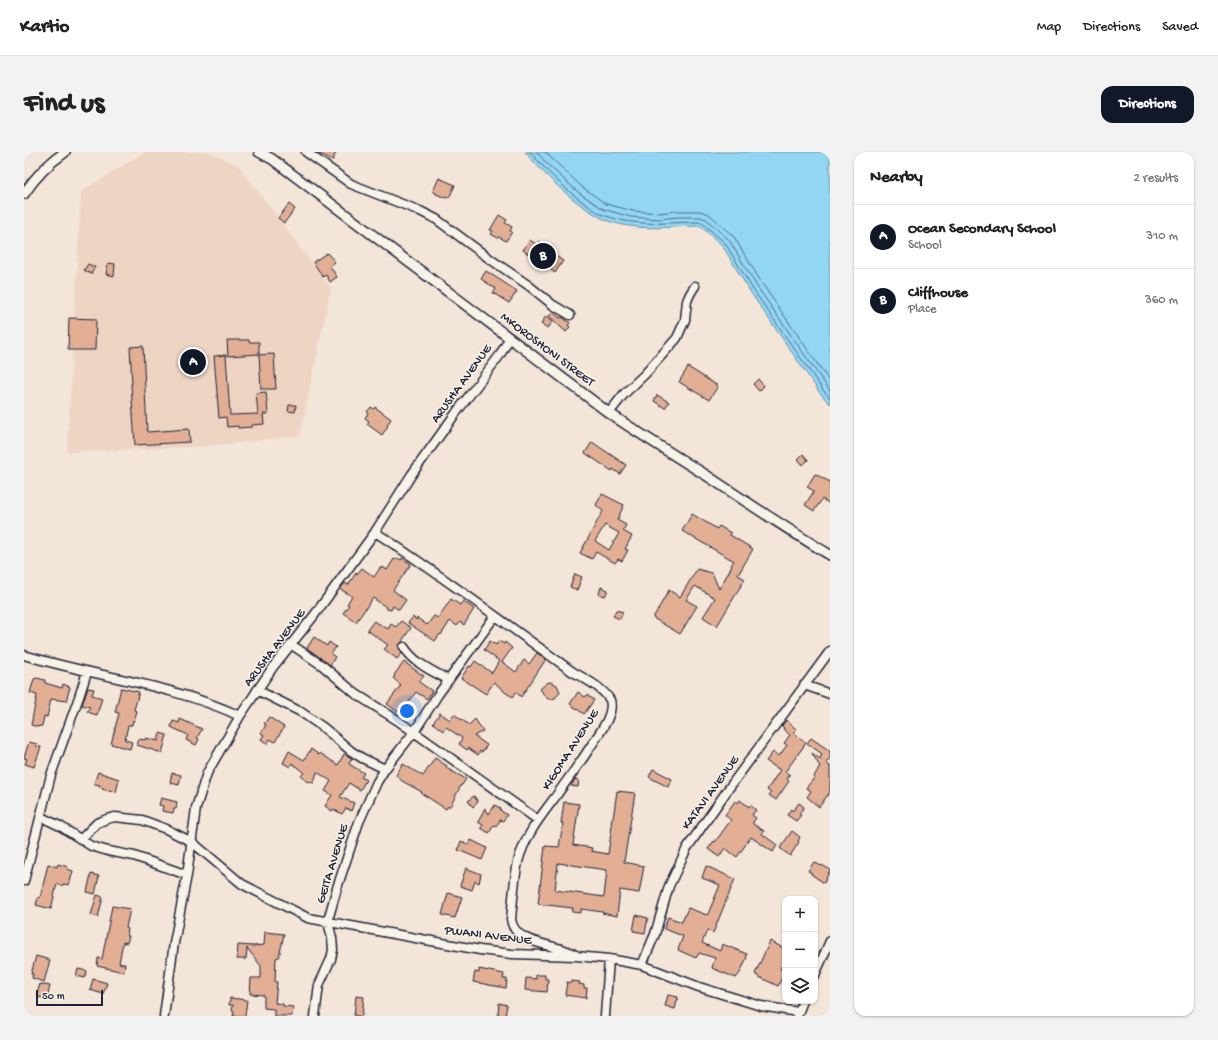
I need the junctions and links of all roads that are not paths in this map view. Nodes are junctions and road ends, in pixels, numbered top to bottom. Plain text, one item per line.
1 (65, 152) edge
2 (259, 152) edge
3 (306, 152) edge
4 (24, 194) edge
5 (696, 286) dead end
6 (570, 315) dead end
7 (509, 339) junction
8 (609, 413) junction
9 (375, 532) junction
10 (830, 555) edge
11 (495, 616) junction
12 (292, 645) junction
13 (404, 647) dead end
14 (830, 651) edge
15 (24, 655) edge
16 (87, 672) junction
17 (449, 680) junction
18 (804, 685) junction
19 (257, 690) junction
20 (830, 694) edge
21 (240, 716) junction
22 (414, 732) junction
23 (385, 769) junction
24 (41, 817) junction
25 (538, 820) junction
26 (81, 839) junction
27 (192, 842) junction
28 (187, 875) junction
29 (24, 881) edge
30 (328, 922) junction
31 (830, 942) edge
32 (576, 956) junction
33 (609, 959) junction
34 (642, 965) junction
35 (818, 968) edge
36 (802, 1004) edge
37 (798, 1014) edge
38 (164, 1016) edge
39 (315, 1016) edge
40 (605, 1016) edge

1 - 4 street
2 - 7 street, MKOROSHONI STREET
3 - 6 street
5 - 8 street
7 - 8 street, MKOROSHONI STREET
7 - 9 street, ARUSHA AVENUE
8 - 10 street, MKOROSHONI STREET
9 - 11 street, KIGOMA AVENUE
9 - 12 street, ARUSHA AVENUE
11 - 17 street, GEITA AVENUE
11 - 25 street, KIGOMA AVENUE
12 - 19 street, ARUSHA AVENUE
12 - 22 street
13 - 17 street
14 - 18 street, KATAVI AVENUE
15 - 16 street
16 - 21 street
16 - 24 street
17 - 22 street, GEITA AVENUE
18 - 20 street
18 - 34 street, KATAVI AVENUE
19 - 21 street, ARUSHA AVENUE
19 - 23 street
21 - 27 street, ARUSHA AVENUE
22 - 23 street, GEITA AVENUE
22 - 25 street
23 - 30 street, GEITA AVENUE
24 - 26 street
24 - 29 street
25 - 32 street, KIGOMA AVENUE
26 - 27 street, PWANI AVENUE
26 - 28 street
27 - 28 street, ARUSHA AVENUE
27 - 30 street, PWANI AVENUE
28 - 38 street, ARUSHA AVENUE
30 - 32 street, PWANI AVENUE
30 - 39 street, GEITA AVENUE
31 - 35 street
32 - 33 street, PWANI AVENUE
33 - 34 street, PWANI AVENUE
33 - 40 street
34 - 37 street, PWANI AVENUE
36 - 37 street

